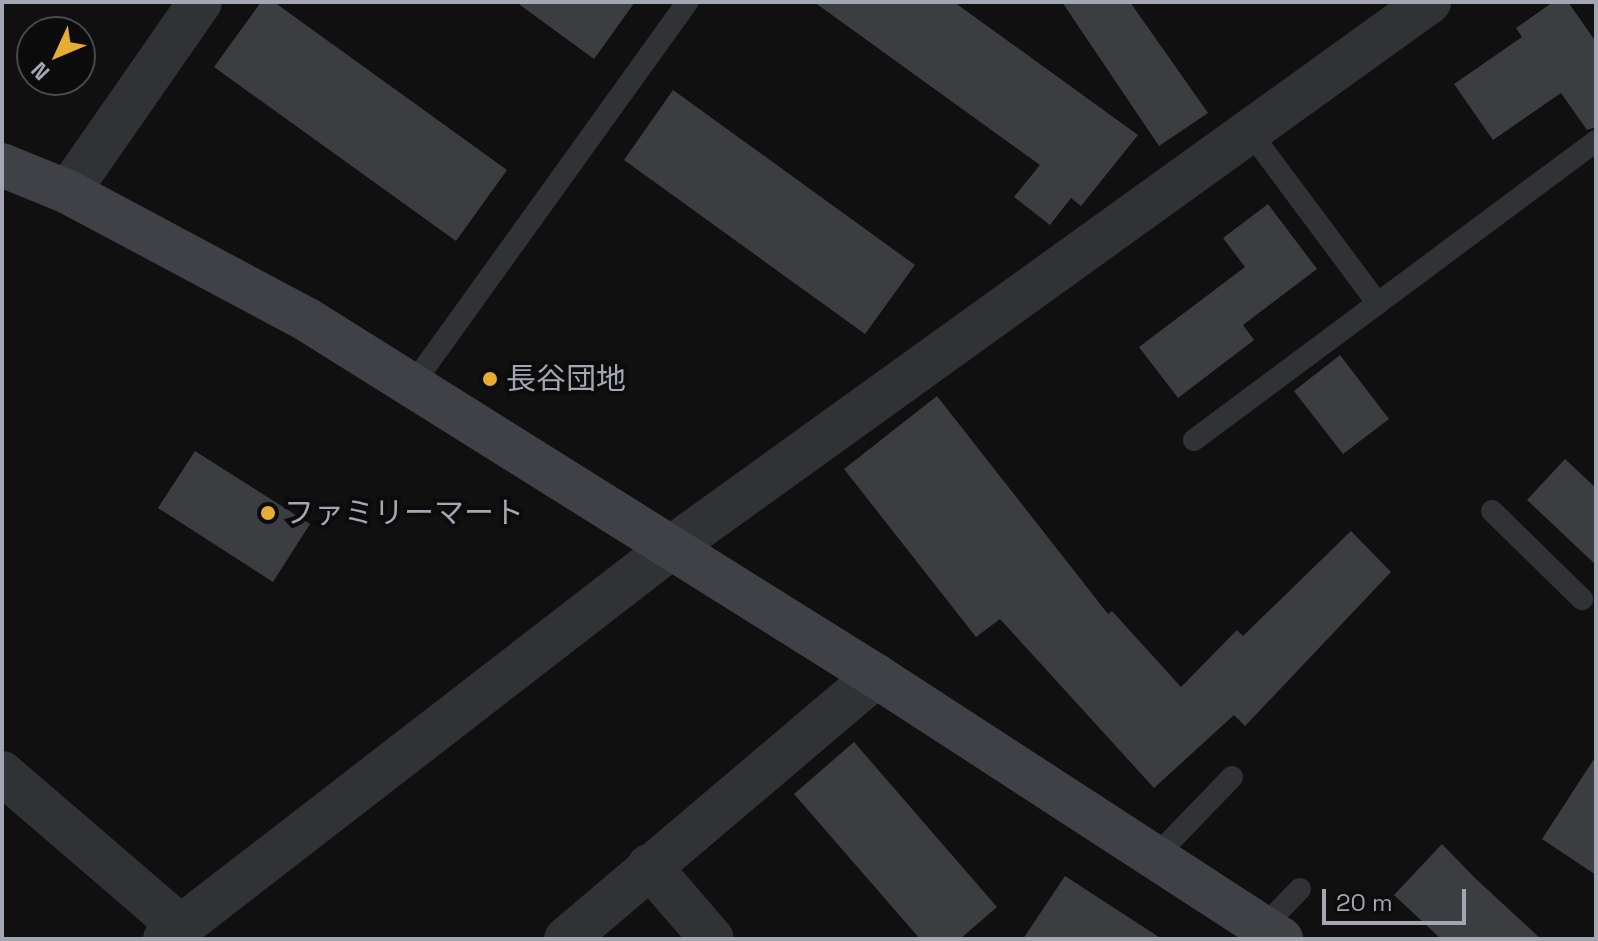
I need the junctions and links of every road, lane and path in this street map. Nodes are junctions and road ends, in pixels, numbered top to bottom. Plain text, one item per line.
1 (200, 2) edge
2 (688, 2) edge
3 (1429, 2) edge
4 (1247, 128) junction
5 (1596, 141) edge
6 (2, 165) edge
7 (68, 192) junction
8 (1378, 304) junction
9 (413, 384) junction
10 (1194, 440) dead end
11 (1492, 511) dead end
12 (672, 547) junction
13 (1582, 599) dead end
14 (876, 676) junction
15 (2, 773) edge
16 (1232, 777) dead end
17 (1155, 857) junction
18 (649, 866) junction
19 (1300, 889) dead end
20 (173, 933) edge
21 (1272, 933) edge
22 (566, 939) edge
23 (712, 939) edge

1 - 7 street
2 - 9 lane
3 - 4 street
4 - 8 lane
4 - 12 street
5 - 8 lane
6 - 7 street
7 - 9 street
8 - 10 lane
9 - 12 street
11 - 13 lane
12 - 14 street
12 - 20 street
14 - 17 street
14 - 18 street
15 - 20 street
16 - 17 lane
17 - 21 street
18 - 22 street
18 - 23 street
19 - 21 lane

